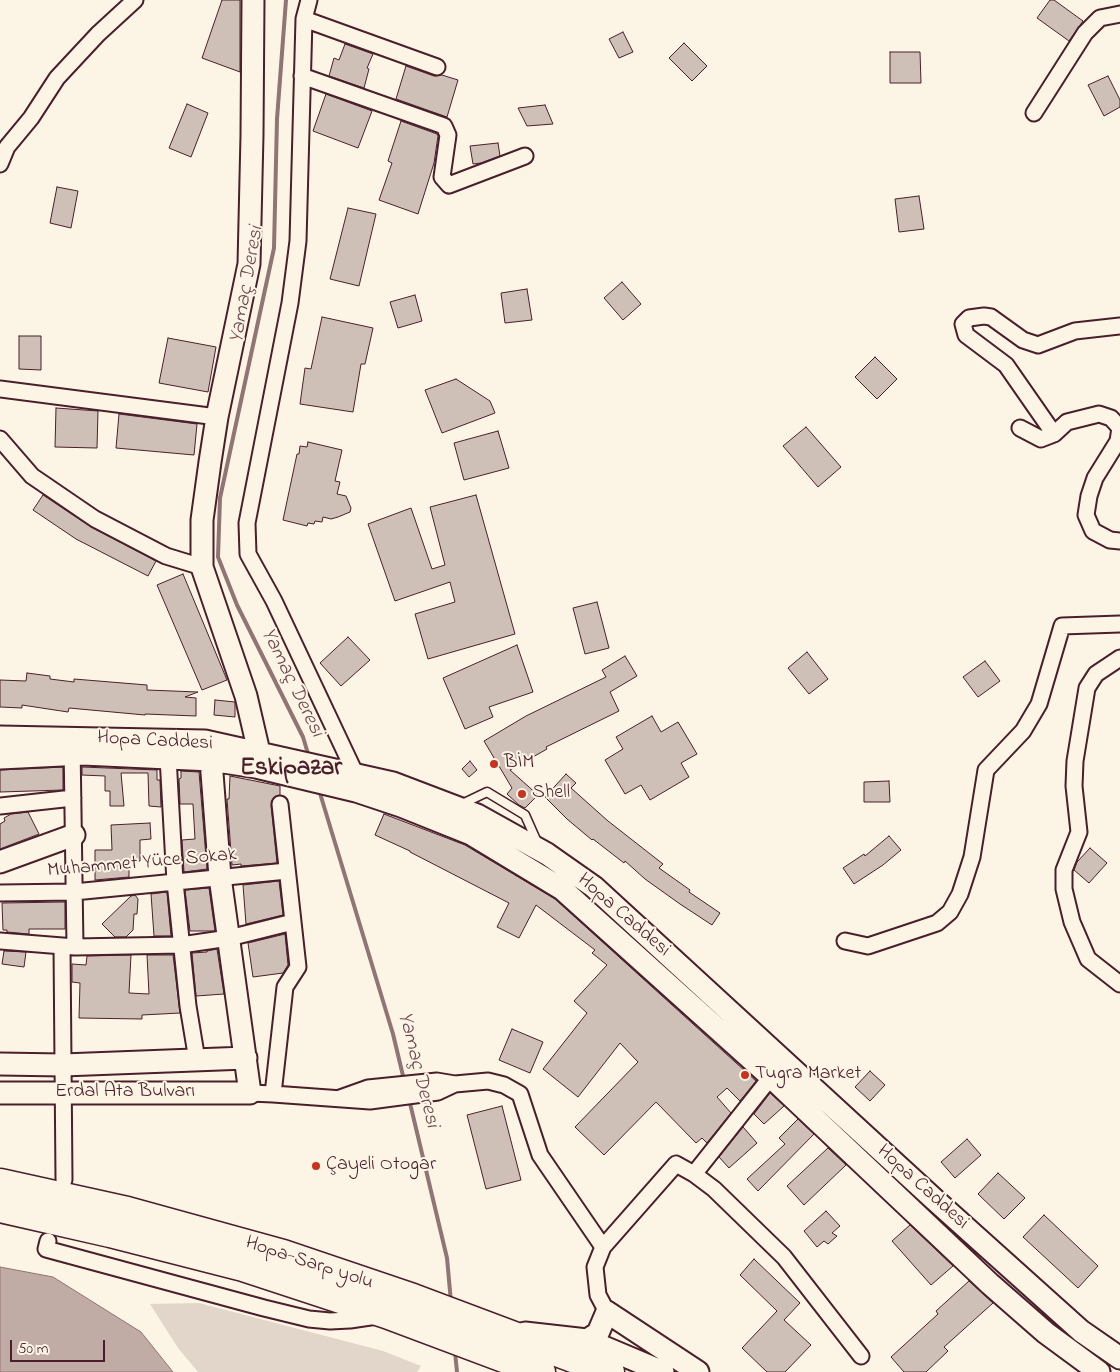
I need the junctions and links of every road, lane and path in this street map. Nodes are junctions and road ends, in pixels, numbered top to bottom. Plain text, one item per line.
1 (135, 0) edge
2 (253, 0) edge
3 (309, 0) edge
4 (1120, 14) edge
5 (304, 20) junction
6 (437, 67) dead end
7 (302, 76) junction
8 (1034, 113) dead end
9 (526, 156) dead end
10 (0, 164) edge
11 (1120, 326) edge
12 (0, 389) edge
13 (217, 417) junction
14 (1020, 428) dead end
15 (1054, 434) junction
16 (0, 439) edge
17 (1120, 541) edge
18 (202, 566) junction
19 (1120, 624) edge
20 (1120, 658) edge
21 (0, 737) edge
22 (72, 746) junction
23 (168, 757) junction
24 (0, 758) edge
25 (211, 760) junction
26 (257, 760) junction
27 (356, 783) junction
28 (74, 798) junction
29 (30, 803) junction
30 (280, 804) dead end
31 (0, 806) edge
32 (0, 816) edge
33 (74, 835) junction
34 (0, 862) edge
35 (287, 871) junction
36 (220, 878) junction
37 (175, 882) junction
38 (74, 892) junction
39 (0, 893) edge
40 (293, 922) junction
41 (229, 938) junction
42 (0, 941) edge
43 (845, 941) dead end
44 (181, 944) junction
45 (68, 946) junction
46 (1120, 984) edge
47 (246, 1058) junction
48 (197, 1060) junction
49 (0, 1064) edge
50 (63, 1065) junction
51 (771, 1077) junction
52 (0, 1093) edge
53 (250, 1093) junction
54 (63, 1094) junction
55 (273, 1094) junction
56 (694, 1174) junction
57 (64, 1180) dead end
58 (0, 1183) edge
59 (0, 1208) edge
60 (48, 1241) dead end
61 (603, 1248) junction
62 (412, 1311) junction
63 (608, 1312) junction
64 (386, 1314) junction
65 (501, 1330) junction
66 (587, 1340) junction
67 (861, 1356) dead end
68 (1120, 1358) edge
69 (541, 1372) edge
70 (610, 1372) edge
71 (663, 1372) edge
72 (698, 1372) edge
73 (1099, 1372) edge

1 - 10 street
2 - 13 main road
3 - 5 street
4 - 8 street
5 - 6 street
5 - 7 street
7 - 9 street
7 - 27 street
11 - 15 street
12 - 13 street
13 - 18 main road
14 - 15 street
15 - 17 street
16 - 18 street
18 - 26 main road
19 - 43 street
20 - 46 street
21 - 22 main road, Hopa Caddesi
22 - 23 main road, Hopa Caddesi
22 - 24 main road, Hopa Caddesi
22 - 26 main road, Hopa Caddesi
22 - 28 street
23 - 25 main road, Hopa Caddesi
23 - 37 street
25 - 26 main road, Hopa Caddesi
25 - 36 main road
26 - 27 main road, Hopa Caddesi
27 - 51 main road, Hopa Caddesi
27 - 68 main road, Hopa Caddesi
28 - 29 street
28 - 33 street
29 - 31 street
29 - 32 street
30 - 35 street
33 - 34 main road
33 - 38 street
35 - 36 street, Muhammet Yüce Sokak
35 - 40 street
36 - 37 street, Muhammet Yüce Sokak
36 - 41 main road
37 - 38 street, Muhammet Yüce Sokak
37 - 44 street
38 - 39 street, Muhammet Yüce Sokak
38 - 45 street
40 - 41 street
40 - 55 street
41 - 44 street
41 - 47 main road
42 - 45 street
44 - 45 street
44 - 48 street
45 - 50 street
47 - 48 main road, Erdal Ata Bulvarı
47 - 53 main road
48 - 50 main road, Erdal Ata Bulvarı
49 - 50 main road, Erdal Ata Bulvarı
50 - 54 street
51 - 56 street
51 - 73 main road, Hopa Caddesi
52 - 54 main road, Erdal Ata Bulvarı
53 - 54 main road, Erdal Ata Bulvarı
53 - 55 street
54 - 57 street
55 - 61 street
56 - 61 street
56 - 67 street
58 - 62 highway, Hopa-Sarp yolu
59 - 64 highway
60 - 64 street
61 - 63 street
62 - 64 highway
62 - 65 highway, Hopa-Sarp yolu
62 - 69 highway
63 - 66 main road
63 - 72 main road
65 - 66 main road
65 - 70 highway, Hopa-Sarp yolu
66 - 71 main road

